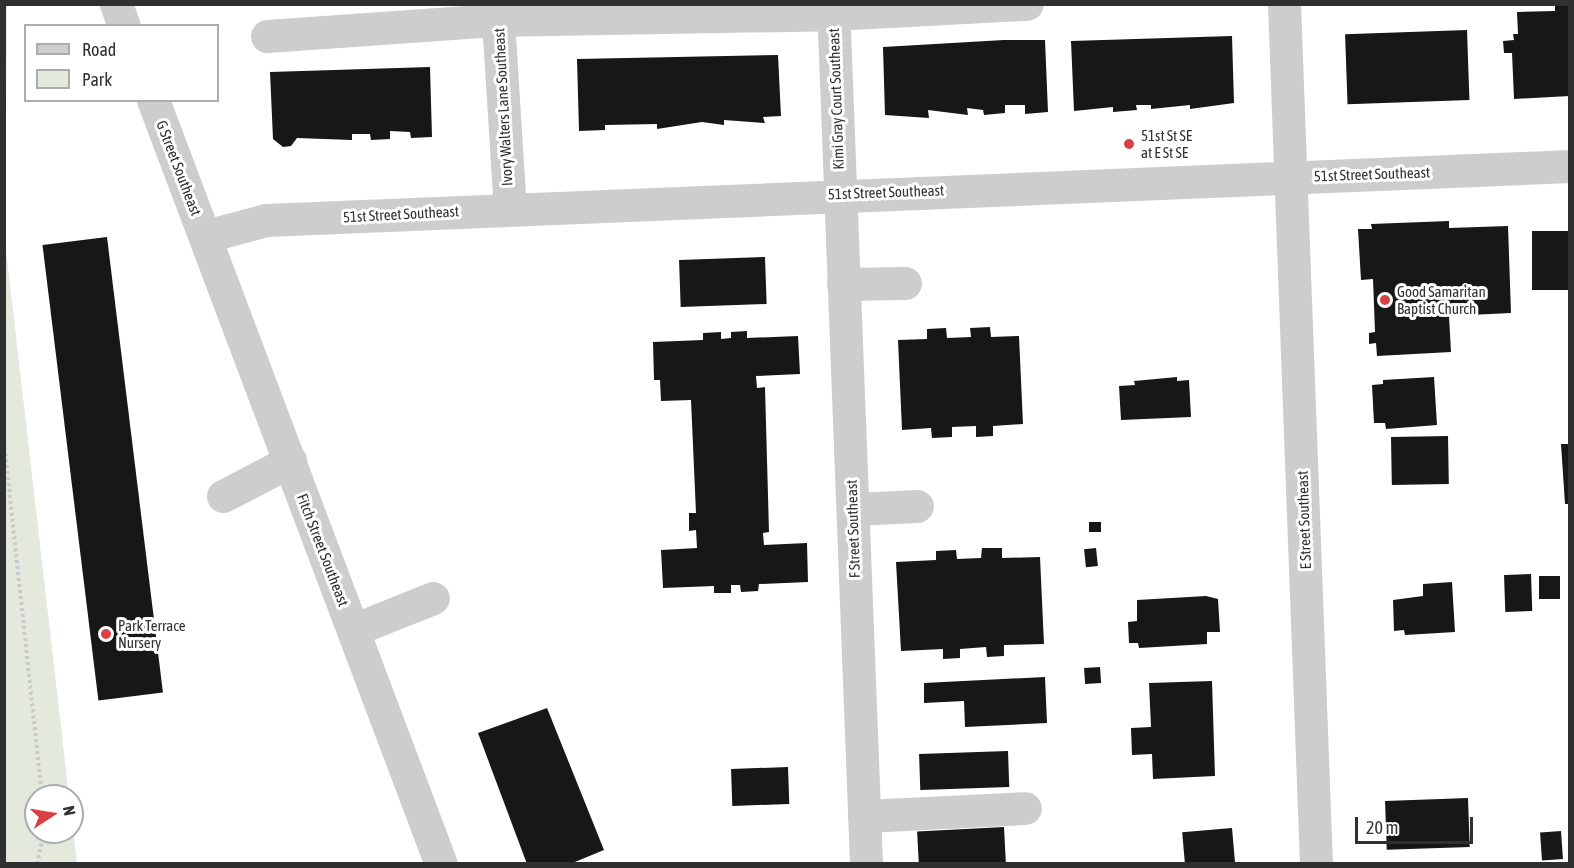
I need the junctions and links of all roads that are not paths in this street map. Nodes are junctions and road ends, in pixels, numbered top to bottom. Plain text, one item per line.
1 (116, 4) edge
2 (1027, 4) edge
3 (1284, 4) edge
4 (833, 9) edge
5 (498, 12) edge
6 (334, 18) edge
7 (123, 24) edge
8 (267, 36) dead end
9 (154, 102) edge
10 (1569, 166) edge
11 (1291, 177) junction
12 (839, 194) junction
13 (510, 209) junction
14 (206, 236) junction
15 (843, 284) junction
16 (905, 284) dead end
17 (290, 461) junction
18 (222, 496) dead end
19 (917, 506) dead end
20 (853, 509) junction
21 (433, 598) dead end
22 (353, 630) junction
23 (1025, 808) dead end
24 (864, 816) junction
25 (441, 864) edge
26 (866, 864) edge
27 (1316, 864) edge

1 - 7 street
2 - 4 street
3 - 11 street
4 - 5 street
4 - 12 street, Kimi Gray Court Southeast
5 - 6 street
5 - 13 street, Ivory Walters Lane Southeast
6 - 8 street
9 - 14 street, G Street Southeast
10 - 11 street, 51st Street Southeast
11 - 12 street, 51st Street Southeast
11 - 27 street, E Street Southeast
12 - 13 street, 51st Street Southeast
12 - 15 street, F Street Southeast
13 - 14 street, 51st Street Southeast
14 - 17 street, Fitch Street Southeast
15 - 16 street
15 - 20 street, F Street Southeast
17 - 18 street
17 - 22 street, Fitch Street Southeast
19 - 20 street
20 - 24 street, F Street Southeast
21 - 22 street
22 - 25 street, Fitch Street Southeast
23 - 24 street
24 - 26 street, F Street Southeast

